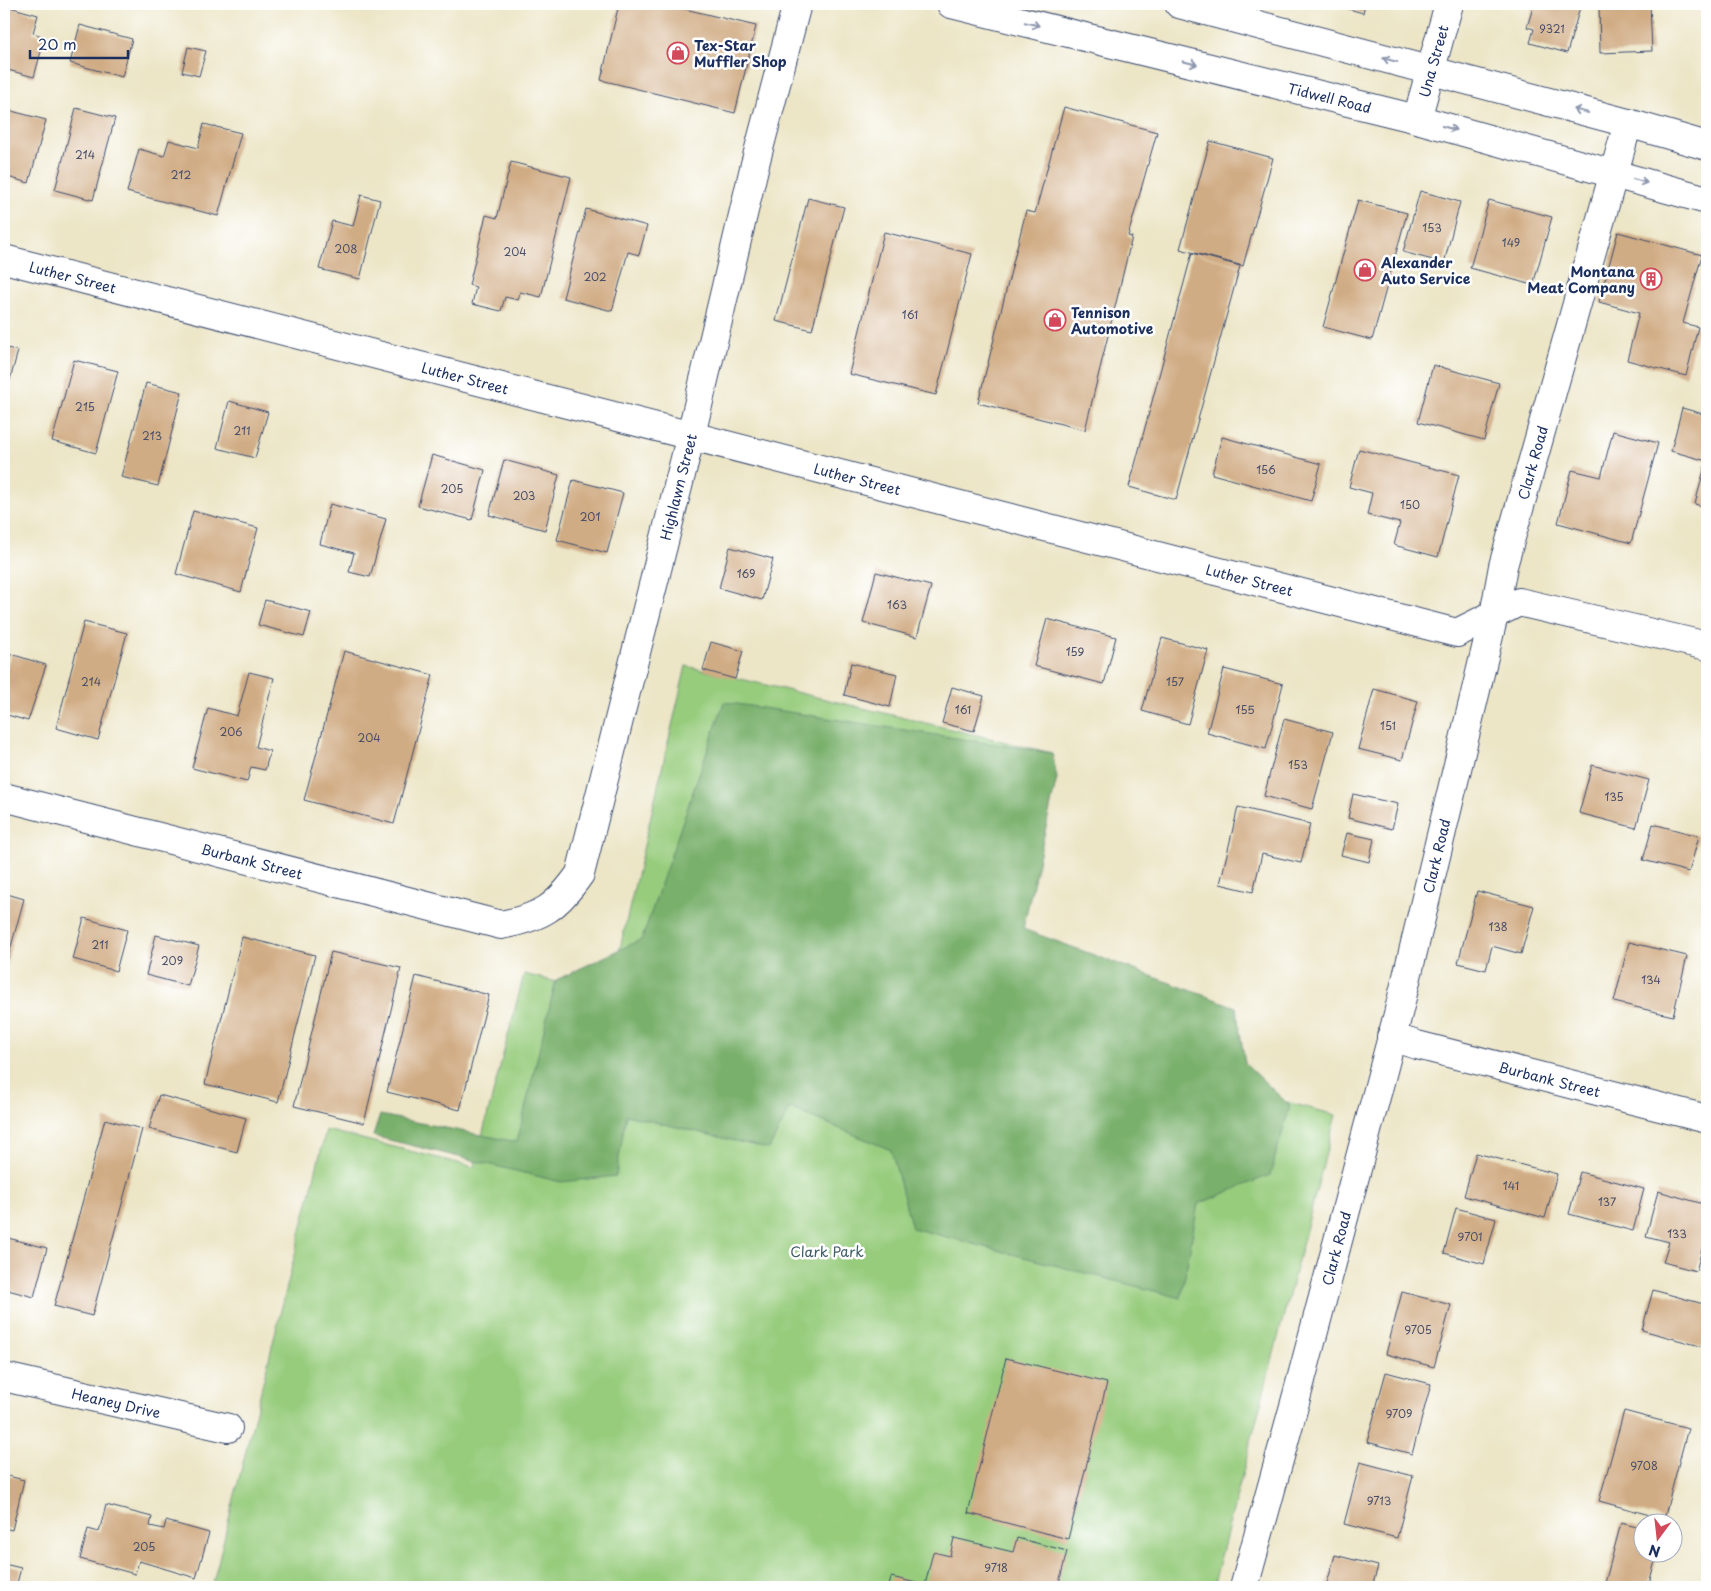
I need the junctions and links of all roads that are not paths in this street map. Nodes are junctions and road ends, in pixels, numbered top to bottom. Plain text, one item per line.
1 (797, 4) edge
2 (951, 4) edge
3 (1179, 4) edge
4 (1449, 4) edge
5 (993, 9) edge
6 (1432, 71) junction
7 (1417, 119) junction
8 (1628, 123) junction
9 (1707, 146) edge
10 (1614, 175) junction
11 (1707, 200) edge
12 (4, 259) edge
13 (691, 436) junction
14 (1494, 615) junction
15 (1707, 646) edge
16 (4, 796) edge
17 (501, 925) joint
18 (1391, 1037) junction
19 (1707, 1119) edge
20 (4, 1377) edge
21 (228, 1428) dead end
22 (1244, 1587) edge

1 - 13 street, Highlawn Street
2 - 5 street, Tidwell Road
6 -> 3 street
4 - 6 street, Una Street
5 -> 7 street, Tidwell Road
6 - 7 street, Una Street
8 -> 6 street
7 -> 10 street, Tidwell Road
8 - 9 street
8 - 10 street, Clark Road
10 -> 11 street, Tidwell Road
10 - 14 street, Clark Road
12 - 13 street, Luther Street
13 - 14 street, Luther Street
13 - 17 street, Highlawn Street
14 - 15 street, Luther Street
14 - 18 street, Clark Road
16 - 17 street, Burbank Street
18 - 19 street, Burbank Street
18 - 22 street, Clark Road
20 - 21 street, Heaney Drive

